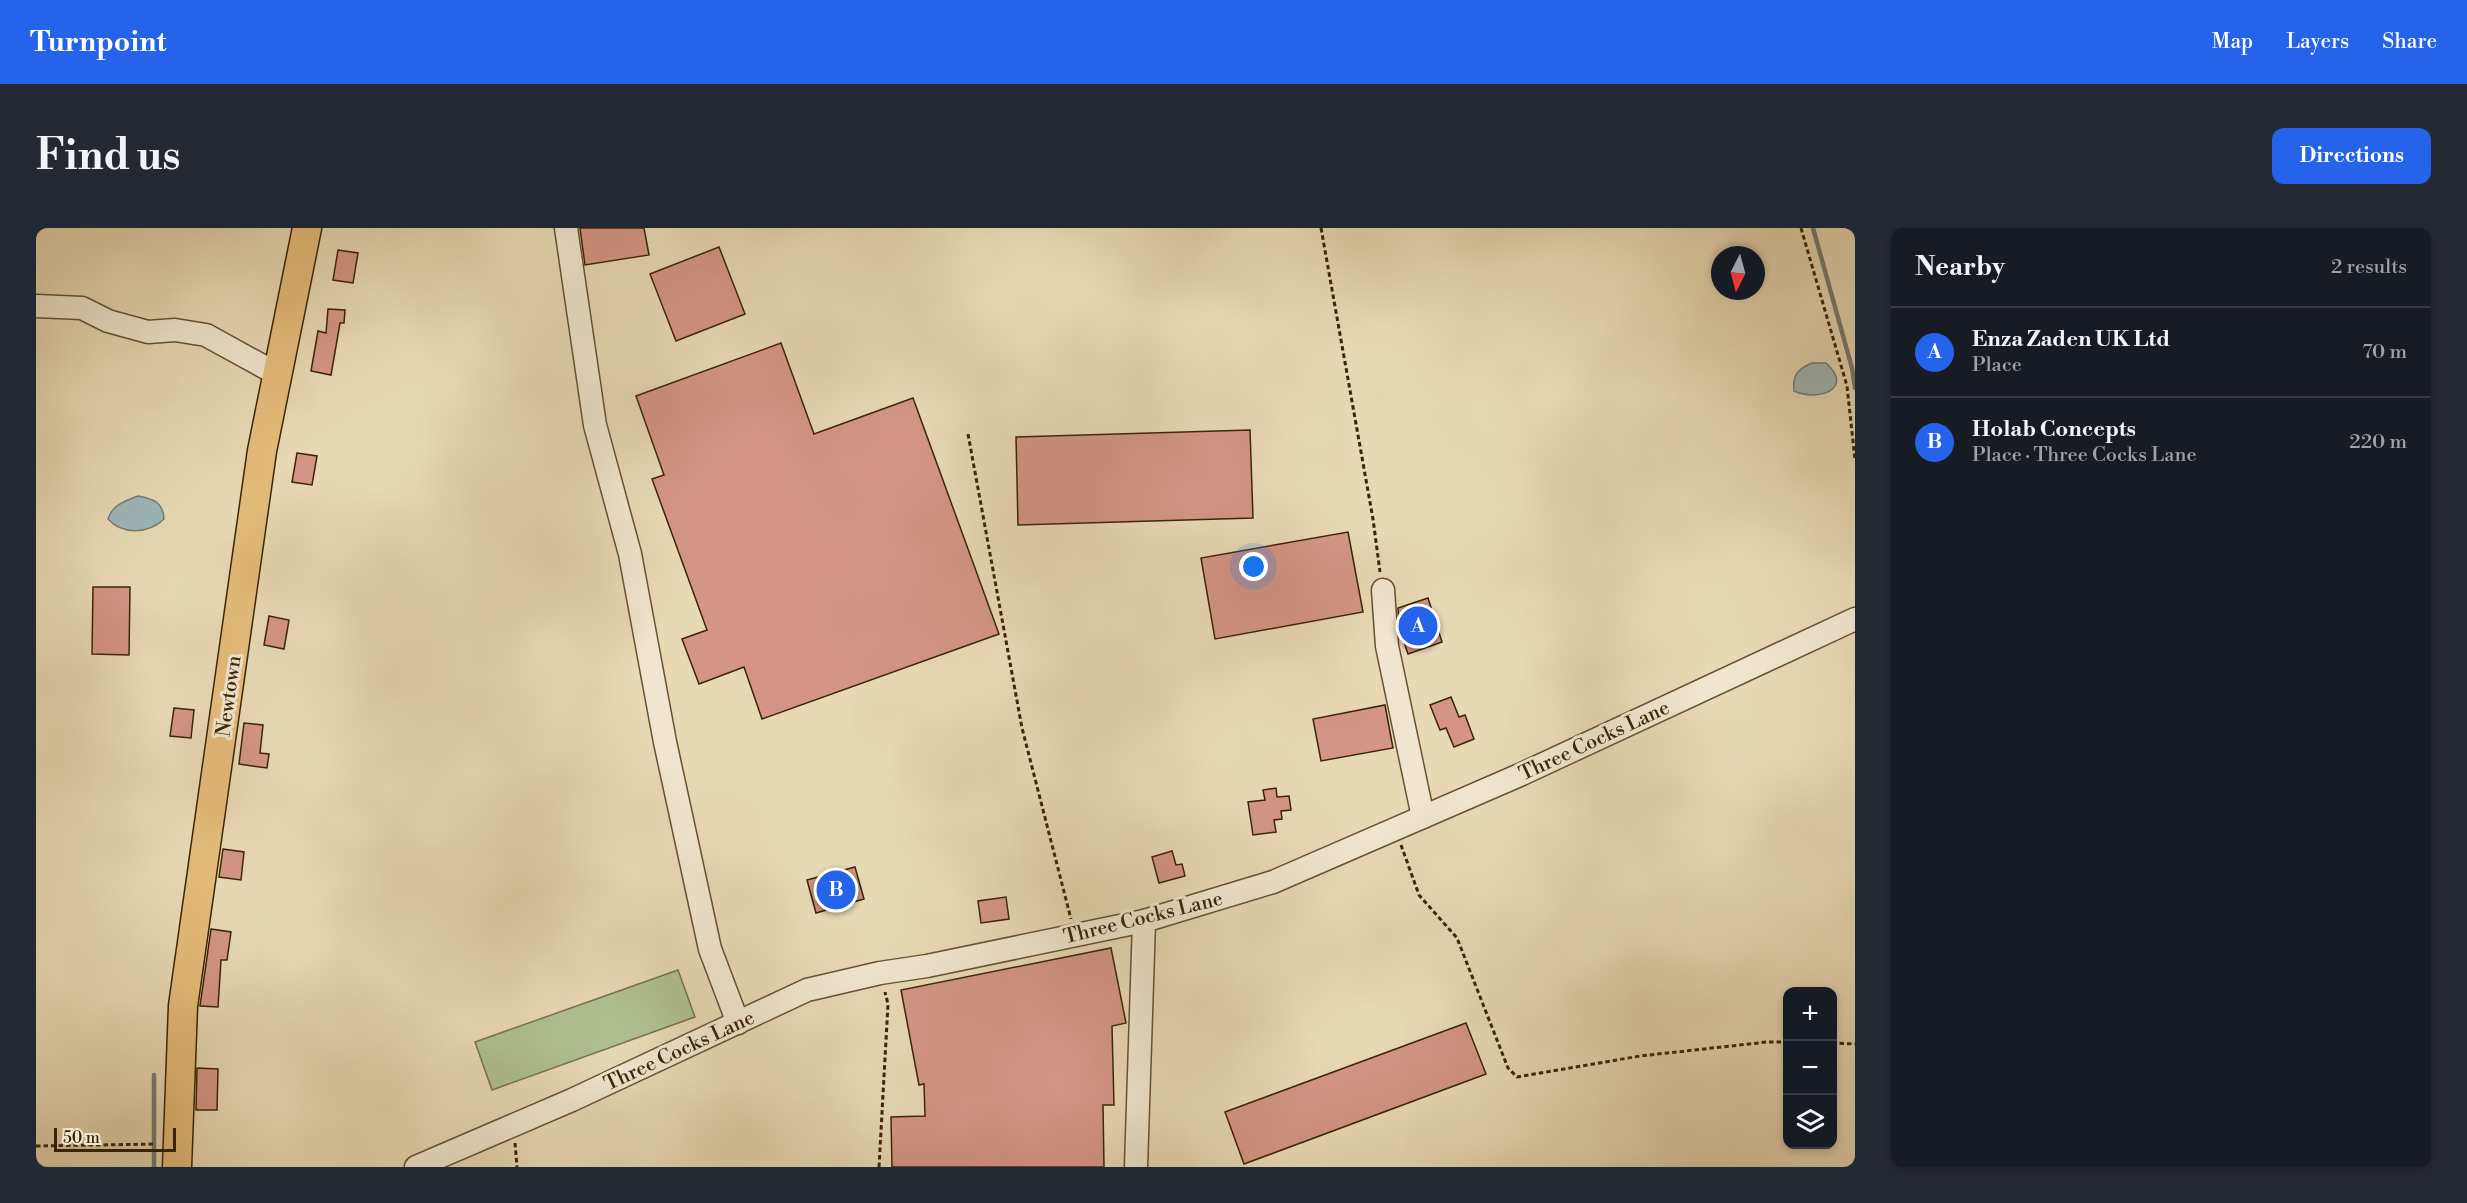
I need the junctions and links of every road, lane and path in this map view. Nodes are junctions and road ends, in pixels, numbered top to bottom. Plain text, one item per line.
1 (307, 228) edge
2 (566, 228) edge
3 (1321, 228) edge
4 (1802, 228) edge
5 (36, 306) edge
6 (277, 374) junction
7 (968, 434) dead end
8 (1855, 460) edge
9 (1383, 590) joint
10 (1855, 619) edge
11 (1423, 817) junction
12 (1396, 831) junction
13 (1144, 921) junction
14 (1075, 935) junction
15 (880, 973) junction
16 (738, 1023) junction
17 (1783, 1042) edge
18 (1837, 1043) edge
19 (1855, 1044) edge
20 (36, 1146) edge
21 (170, 1155) edge
22 (416, 1167) edge
23 (879, 1167) edge
24 (1137, 1167) edge

1 - 6 main road, Newtown
2 - 16 street
3 - 9 path
4 - 8 path
5 - 6 street
6 - 21 main road, Newtown
7 - 14 path
9 - 11 street
10 - 11 street, Three Cocks Lane
11 - 12 street, Three Cocks Lane
12 - 13 street, Three Cocks Lane
12 - 17 path
13 - 14 street, Three Cocks Lane
13 - 24 street
14 - 15 street, Three Cocks Lane
15 - 16 street, Three Cocks Lane
15 - 23 path
16 - 22 street, Three Cocks Lane
18 - 19 path
20 - 21 path

